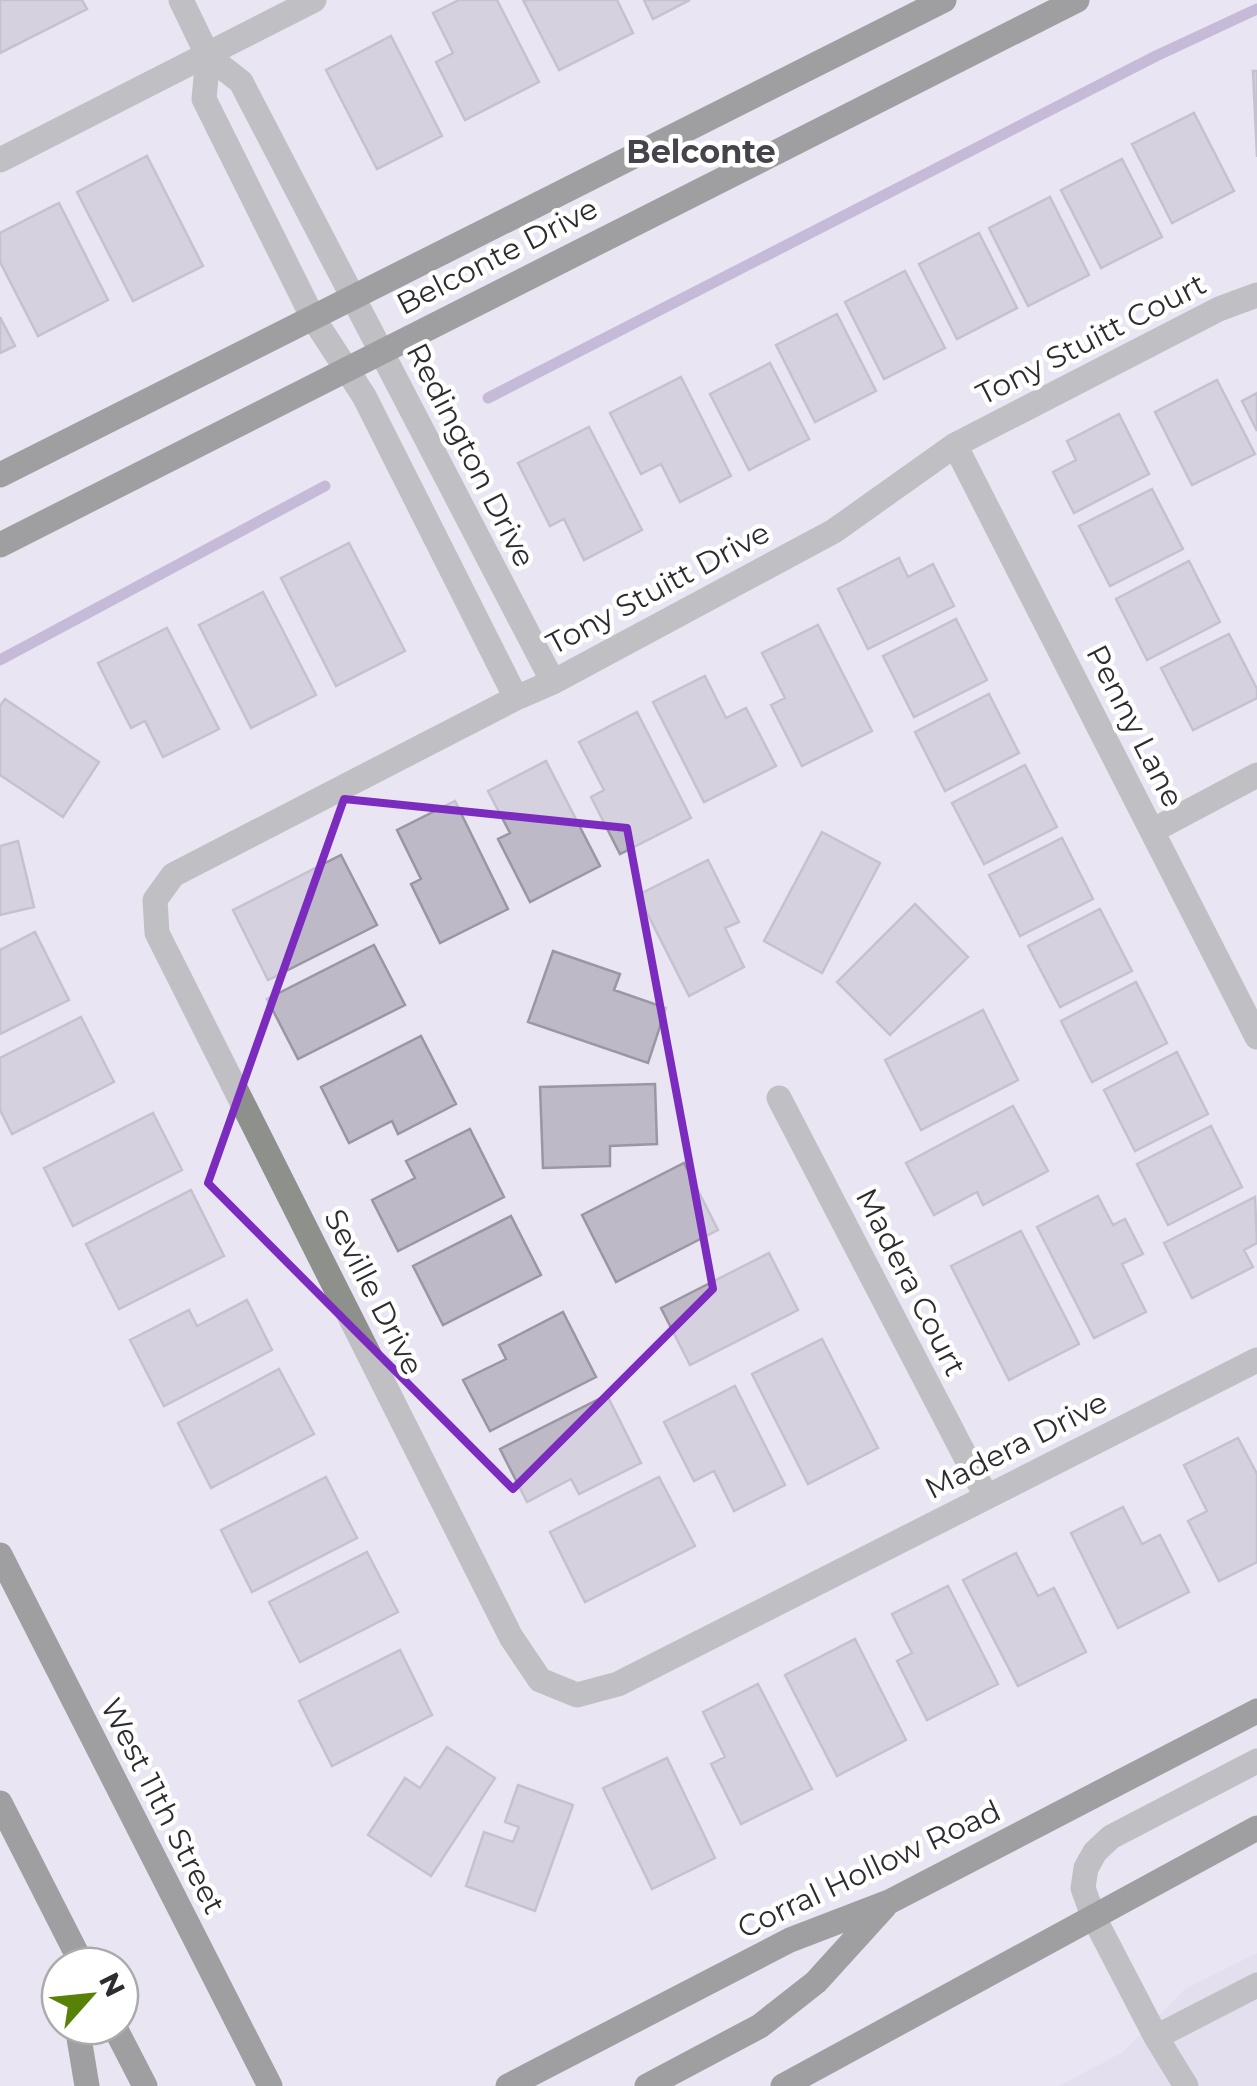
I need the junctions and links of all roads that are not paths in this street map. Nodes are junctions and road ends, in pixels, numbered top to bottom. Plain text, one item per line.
1 (180, 0) edge
2 (314, 0) edge
3 (944, 0) edge
4 (1077, 0) edge
5 (208, 56) junction
6 (0, 160) edge
7 (1257, 294) edge
8 (354, 299) junction
9 (313, 318) junction
10 (381, 352) junction
11 (346, 370) junction
12 (955, 445) junction
13 (0, 475) edge
14 (0, 545) edge
15 (553, 682) junction
16 (516, 698) junction
17 (379, 769) joint
18 (1257, 775) edge
19 (1152, 830) junction
20 (1257, 1036) edge
21 (779, 1098) dead end
22 (1257, 1360) edge
23 (986, 1496) junction
24 (0, 1554) edge
25 (805, 1588) joint
26 (1257, 1712) edge
27 (1257, 1761) edge
28 (0, 1803) edge
29 (1257, 1828) edge
30 (889, 1902) junction
31 (1094, 1916) junction
32 (72, 1946) edge
33 (1257, 1984) edge
34 (1156, 2037) junction
35 (80, 2046) edge
36 (125, 2046) edge
37 (87, 2086) edge
38 (146, 2086) edge
39 (270, 2086) edge
40 (508, 2086) edge
41 (648, 2086) edge
42 (783, 2086) edge
43 (1186, 2086) edge

1 - 5 street, Redington Drive
2 - 5 street
3 - 8 main road, Belconte Drive
4 - 10 main road, Belconte Drive
5 - 6 street
5 - 8 street, Redington Drive
5 - 9 street, Redington Drive
7 - 12 street, Tony Stuitt Court
8 - 9 main road, Belconte Drive
8 - 10 street, Redington Drive
9 - 11 street, Redington Drive
9 - 13 main road, Belconte Drive
10 - 11 main road, Belconte Drive
10 - 15 street, Redington Drive
11 - 14 main road, Belconte Drive
11 - 16 street, Redington Drive
12 - 15 street, Tony Stuitt Drive
12 - 19 street, Penny Lane
15 - 16 street, Tony Stuitt Drive
16 - 17 street, Tony Stuitt Drive
17 - 25 street, Seville Drive
18 - 19 street
19 - 20 street, Penny Lane
21 - 23 street, Madera Court
22 - 23 street, Madera Drive
23 - 25 street, Madera Drive
24 - 39 main road, West 11th Street
26 - 30 main road, Corral Hollow Road
27 - 31 street
28 - 32 main road
29 - 31 main road
30 - 40 main road, Corral Hollow Road
30 - 41 main road
31 - 34 street
31 - 42 main road
33 - 34 street
34 - 43 street
35 - 37 main road
36 - 38 main road

